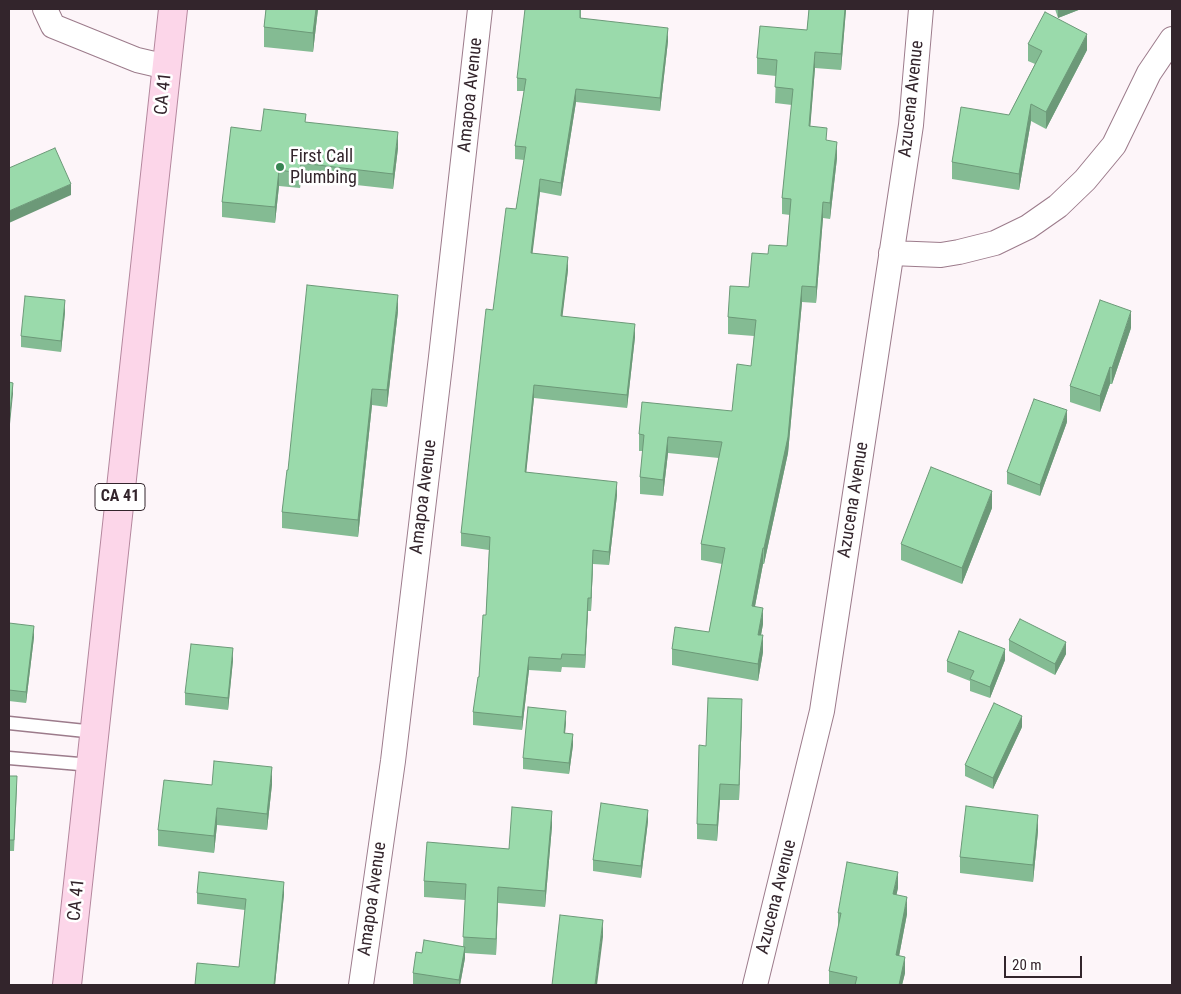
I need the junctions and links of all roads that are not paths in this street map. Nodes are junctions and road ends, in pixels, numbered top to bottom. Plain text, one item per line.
1 (44, 9) edge
2 (173, 9) edge
3 (480, 9) edge
4 (921, 9) edge
5 (1172, 39) edge
6 (167, 67) junction
7 (891, 253) junction
8 (9, 723) edge
9 (94, 732) junction
10 (9, 758) edge
11 (91, 766) junction
12 (67, 985) edge
13 (361, 985) edge
14 (755, 985) edge

1 - 6 street
2 - 6 main road, CA 41 / CA 41
3 - 13 street, Amapoa Avenue
4 - 7 street, Azucena Avenue
5 - 7 street
6 - 9 main road, CA 41 / CA 41
7 - 14 street, Azucena Avenue
8 - 9 lane
9 - 11 main road, CA 41 / CA 41
10 - 11 lane
11 - 12 main road, CA 41 / CA 41

